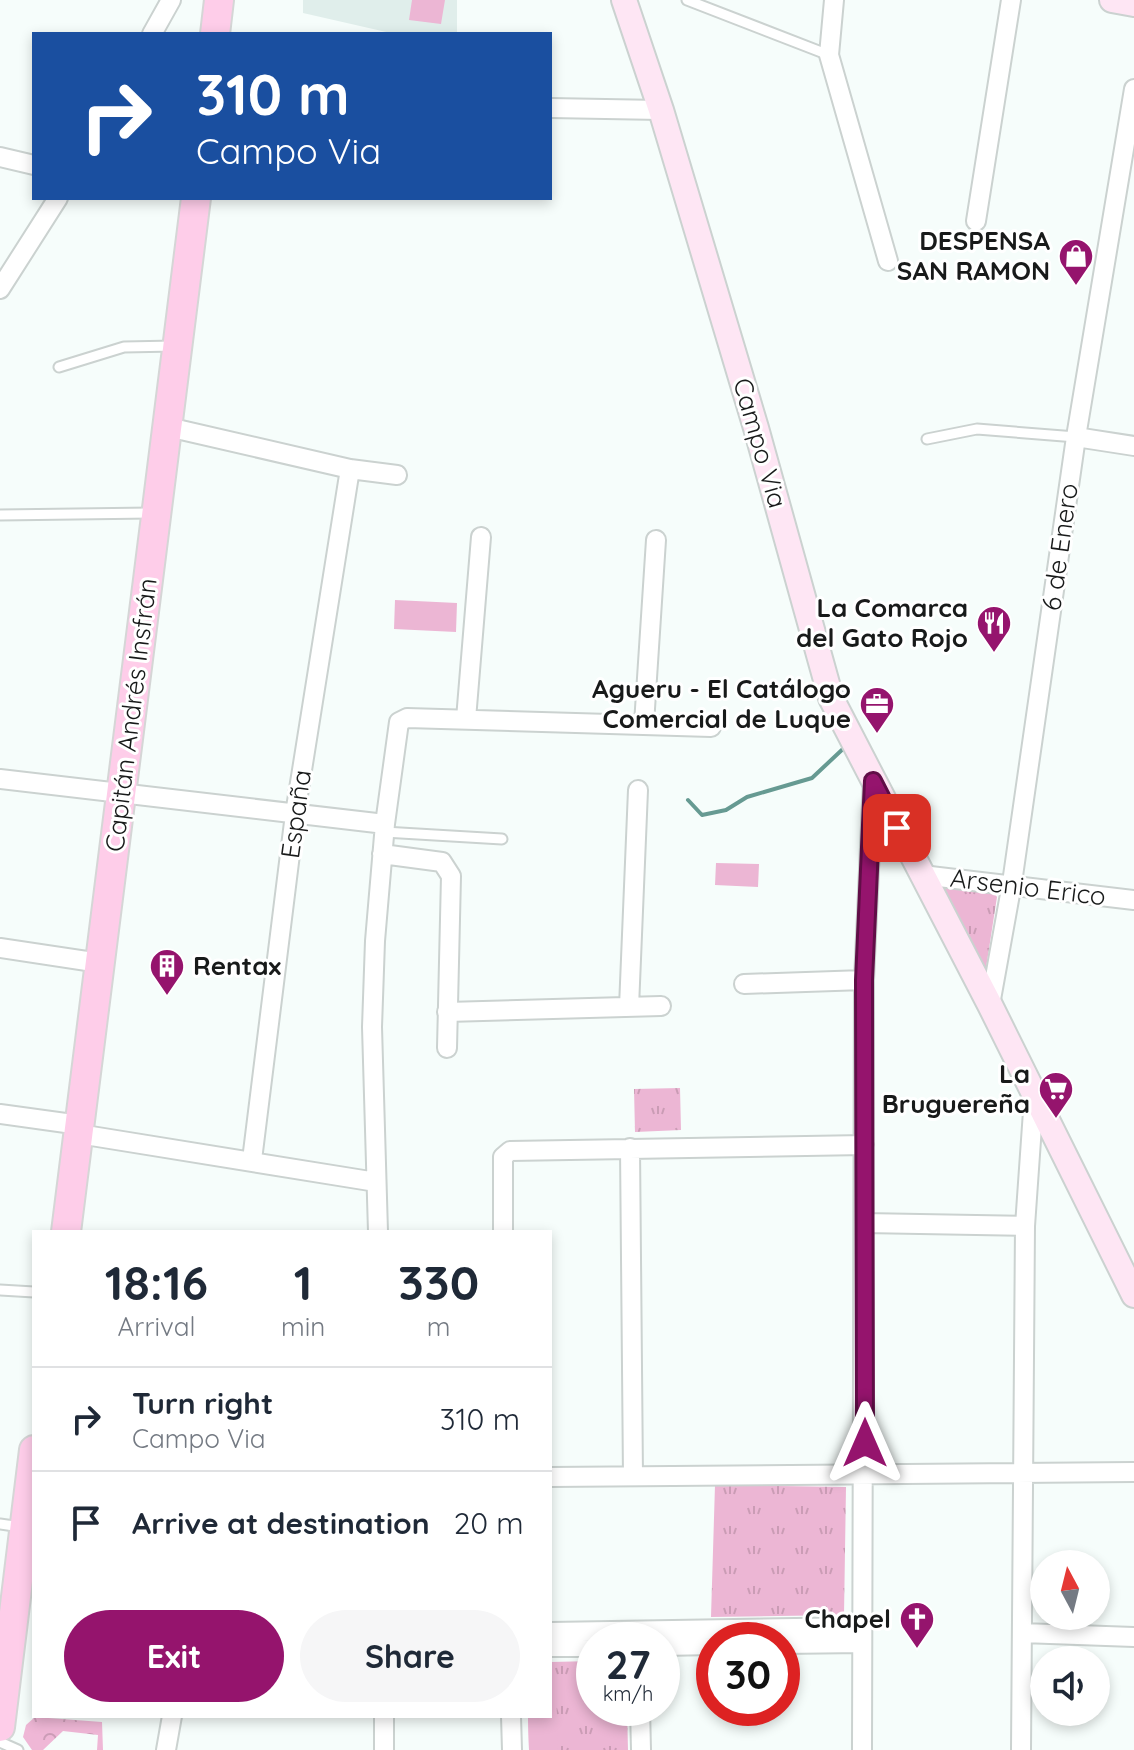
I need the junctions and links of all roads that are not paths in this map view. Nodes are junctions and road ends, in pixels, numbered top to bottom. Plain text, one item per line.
1 (171, 0) edge
2 (219, 0) edge
3 (624, 0) edge
4 (687, 0) edge
5 (834, 0) edge
6 (1011, 0) edge
7 (1112, 0) edge
8 (1134, 4) edge
9 (153, 32) edge
10 (215, 32) edge
11 (829, 55) junction
12 (1134, 89) edge
13 (552, 108) edge
14 (661, 110) junction
15 (0, 157) edge
16 (32, 165) edge
17 (57, 200) edge
18 (196, 200) edge
19 (976, 221) dead end
20 (888, 261) dead end
21 (0, 289) edge
22 (178, 347) junction
23 (59, 367) dead end
24 (168, 427) junction
25 (1076, 437) junction
26 (927, 439) dead end
27 (1134, 446) edge
28 (350, 469) junction
29 (397, 475) dead end
30 (155, 513) junction
31 (0, 515) edge
32 (481, 537) dead end
33 (656, 540) dead end
34 (466, 719) junction
35 (644, 724) junction
36 (711, 727) dead end
37 (0, 779) edge
38 (873, 781) junction
39 (638, 790) dead end
40 (121, 796) junction
41 (295, 814) junction
42 (384, 828) junction
43 (502, 839) dead end
44 (382, 854) junction
45 (922, 875) junction
46 (1012, 883) junction
47 (1134, 900) edge
48 (0, 948) edge
49 (100, 963) junction
50 (864, 980) junction
51 (744, 984) dead end
52 (990, 1005) junction
53 (661, 1006) dead end
54 (629, 1007) junction
55 (447, 1012) junction
56 (447, 1048) dead end
57 (1034, 1097) junction
58 (0, 1114) edge
59 (79, 1130) junction
60 (864, 1145) junction
61 (630, 1148) junction
62 (252, 1160) junction
63 (376, 1182) junction
64 (864, 1223) junction
65 (1025, 1226) junction
66 (66, 1230) edge
67 (378, 1230) edge
68 (503, 1230) edge
69 (0, 1290) edge
70 (32, 1292) edge
71 (1134, 1295) edge
72 (32, 1457) edge
73 (1134, 1472) edge
74 (1025, 1473) junction
75 (865, 1474) junction
76 (633, 1476) junction
77 (552, 1477) edge
78 (12, 1526) edge
79 (9, 1575) edge
80 (552, 1632) edge
81 (576, 1633) edge
82 (1022, 1633) junction
83 (680, 1635) edge
84 (862, 1635) junction
85 (1134, 1637) edge
86 (800, 1642) edge
87 (552, 1647) edge
88 (576, 1647) edge
89 (172, 1718) edge
90 (384, 1718) edge
91 (511, 1718) edge
92 (640, 1726) edge
93 (0, 1727) edge
94 (0, 1742) edge
95 (18, 1750) edge
96 (166, 1750) edge
97 (384, 1750) edge
98 (512, 1750) edge
99 (641, 1750) edge
100 (862, 1750) edge
101 (1021, 1750) edge

1 - 9 street
2 - 10 main road
3 - 14 street, Campo Via
4 - 11 lane
5 - 11 street
6 - 19 street
7 - 8 street
11 - 20 street
12 - 25 street, 6 de Enero
13 - 14 street
14 - 38 street, Campo Via
15 - 16 street
17 - 21 street
18 - 22 main road, Capitán Andrés Insfrán
22 - 23 lane
22 - 24 main road, Capitán Andrés Insfrán
24 - 28 street
24 - 30 main road, Capitán Andrés Insfrán
25 - 26 lane
25 - 27 street
25 - 46 street, 6 de Enero
28 - 29 street
28 - 41 street, España
30 - 31 lane
30 - 40 main road, Capitán Andrés Insfrán
32 - 34 street
33 - 35 street
34 - 35 street
34 - 42 street
35 - 36 street
37 - 40 street
38 - 45 street, Campo Via
38 - 50 street
39 - 54 street
40 - 41 street
40 - 49 main road, Capitán Andrés Insfrán
41 - 42 street
41 - 62 street, España
42 - 43 lane
42 - 44 street
44 - 55 street
44 - 63 street
45 - 46 street, Arsenio Erico
45 - 52 street, Campo Via
46 - 47 street, Arsenio Erico
46 - 52 street, 6 de Enero
48 - 49 street
49 - 59 main road, Capitán Andrés Insfrán
50 - 51 street
50 - 60 street
52 - 57 street, Campo Via
53 - 54 street
54 - 55 street
55 - 56 street
57 - 65 street
57 - 71 street, Campo Via
58 - 59 street
59 - 62 street
59 - 66 main road, Capitán Andrés Insfrán
60 - 61 street
60 - 64 street
61 - 68 street
61 - 76 street
62 - 63 street
63 - 67 street
64 - 65 street
64 - 75 street
65 - 74 street
69 - 70 lane
72 - 78 main road
73 - 74 street
74 - 75 street
74 - 82 street
75 - 76 street
75 - 84 street
76 - 77 street
78 - 79 main road
79 - 93 main road
80 - 81 street
82 - 85 street
82 - 101 street
83 - 84 street
84 - 86 street
84 - 100 street
87 - 88 street
89 - 96 street
90 - 97 street
91 - 98 street
92 - 99 street
94 - 95 lane

